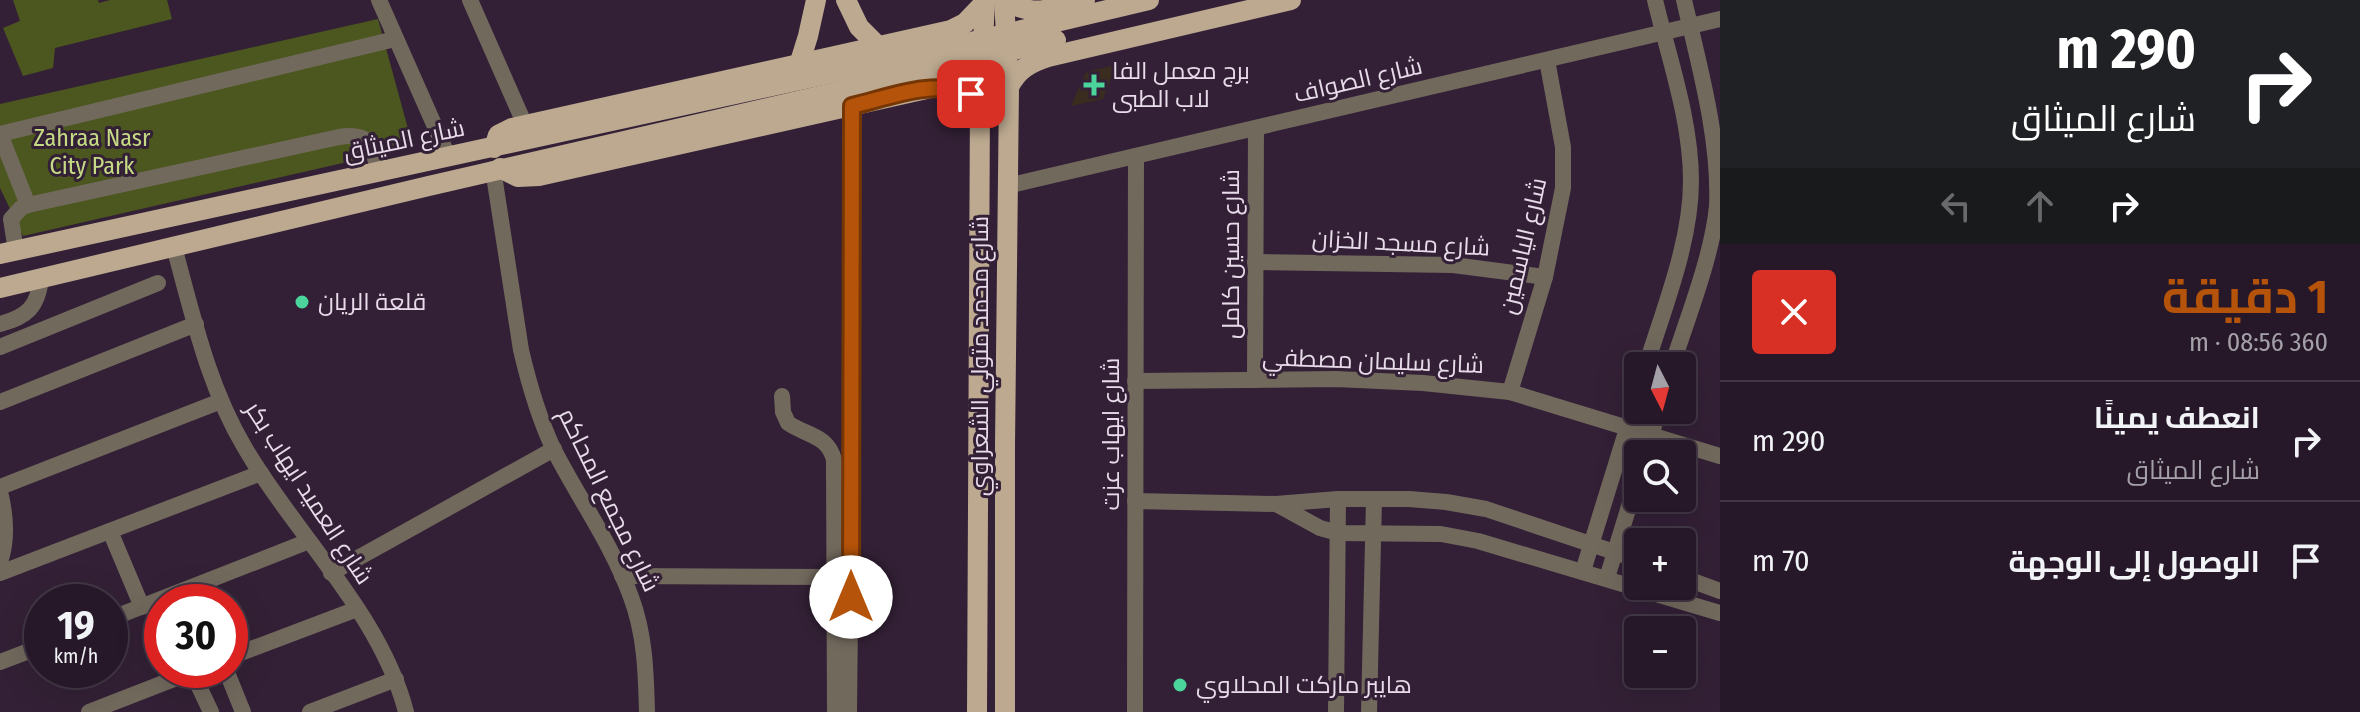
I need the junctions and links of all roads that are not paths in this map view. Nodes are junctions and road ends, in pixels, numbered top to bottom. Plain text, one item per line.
1 (379, 0) edge
2 (470, 0) edge
3 (1085, 0) edge
4 (1149, 0) edge
5 (1230, 0) edge
6 (1291, 0) edge
7 (1655, 0) edge
8 (1684, 0) edge
9 (994, 1) edge
10 (846, 2) edge
11 (816, 4) edge
12 (1043, 10) junction
13 (1720, 19) edge
14 (1690, 26) junction
15 (1663, 33) junction
16 (927, 36) junction
17 (395, 39) junction
18 (879, 47) junction
19 (1048, 57) junction
20 (1547, 60) junction
21 (799, 65) junction
22 (941, 87) junction
23 (1009, 87) junction
24 (980, 99) junction
25 (852, 106) junction
26 (525, 125) junction
27 (1256, 128) junction
28 (0, 134) edge
29 (448, 156) junction
30 (1136, 156) junction
31 (496, 161) junction
32 (379, 172) junction
33 (1007, 186) junction
34 (28, 205) junction
35 (1007, 211) junction
36 (980, 212) junction
37 (1007, 246) junction
38 (174, 247) junction
39 (979, 248) junction
40 (8, 252) edge
41 (1255, 262) junction
42 (1545, 277) junction
43 (41, 278) junction
44 (158, 283) dead end
45 (0, 288) edge
46 (0, 324) edge
47 (196, 324) junction
48 (0, 347) edge
49 (1650, 352) edge
50 (1676, 352) edge
51 (1255, 380) junction
52 (1135, 381) junction
53 (1510, 392) junction
54 (782, 396) dead end
55 (221, 401) junction
56 (0, 402) edge
57 (1629, 424) edge
58 (1654, 424) edge
59 (1628, 427) junction
60 (1651, 434) junction
61 (1649, 440) edge
62 (554, 449) junction
63 (1720, 456) edge
64 (261, 473) junction
65 (0, 489) edge
66 (1338, 499) junction
67 (1374, 499) junction
68 (1135, 501) junction
69 (1276, 504) junction
70 (1627, 512) edge
71 (110, 531) junction
72 (1338, 533) junction
73 (1373, 533) junction
74 (309, 541) junction
75 (1591, 545) junction
76 (1615, 551) junction
77 (1624, 555) edge
78 (0, 562) edge
79 (1583, 571) junction
80 (0, 573) edge
81 (331, 573) junction
82 (622, 576) junction
83 (834, 577) junction
84 (1607, 578) junction
85 (1696, 582) edge
86 (207, 584) edge
87 (144, 591) edge
88 (1720, 591) edge
89 (357, 609) junction
90 (1720, 613) edge
91 (248, 650) edge
92 (24, 652) edge
93 (3, 660) edge
94 (396, 679) junction
95 (149, 688) edge
96 (199, 688) edge
97 (233, 688) edge
98 (241, 708) edge
99 (89, 712) edge
100 (211, 712) edge
101 (220, 712) edge
102 (310, 712) edge
103 (406, 712) edge
104 (647, 712) edge
105 (835, 712) edge
106 (849, 712) edge
107 (977, 712) edge
108 (1005, 712) edge
109 (1135, 712) edge
110 (1336, 712) edge
111 (1369, 712) edge

1 - 17 street
2 - 26 street
3 - 12 main road
4 - 31 main road, bridge
5 - 31 main road, bridge
6 - 19 main road
7 - 15 street
8 - 14 street
9 - 12 main road
9 - 16 main road, شارع الميثاق
9 - 23 main road, شارع محمد متولي الشعراوي
9 - 24 main road, شارع محمد متولي الشعراوي
10 - 11 main road
10 - 18 main road
11 - 21 main road
12 - 19 main road
13 - 14 street, شارع الصواف
14 - 15 street, شارع الصواف
14 - 50 street
15 - 20 street, شارع الصواف
15 - 49 street
16 - 18 main road, شارع الميثاق
16 - 22 main road
17 - 28 street
17 - 29 street
18 - 21 main road, شارع الميثاق
19 - 23 main road
20 - 27 street, شارع الصواف
20 - 42 street, شارع الياسمين
21 - 26 main road, شارع الميثاق
22 - 24 main road, شارع الميثاق
22 - 25 main road, شارع الميثاق
23 - 33 main road, شارع محمد متولي الشعراوي
24 - 36 main road, شارع محمد متولي الشعراوي
25 - 31 main road, شارع الميثاق
25 - 106 street
26 - 31 main road, شارع الميثاق
27 - 30 street, شارع الصواف
27 - 41 street, شارع حسين كامل
28 - 34 street
29 - 31 main road, شارع الميثاق
29 - 32 main road, شارع الميثاق
30 - 33 street, شارع الصواف
30 - 52 street, شارع ايهاب عزت
31 - 38 main road, شارع الميثاق
31 - 62 street, شارع مجمع المحاكم
32 - 34 street
32 - 40 main road, شارع الميثاق
33 - 35 main road, شارع محمد متولي الشعراوي
34 - 40 street
35 - 36 main road
35 - 37 main road, شارع محمد متولي الشعراوي
36 - 39 main road, شارع محمد متولي الشعراوي
37 - 39 main road
37 - 108 main road, شارع محمد متولي الشعراوي
38 - 43 main road, شارع الميثاق
38 - 47 street, شارع العميد ايهاب بكر
39 - 107 main road, شارع محمد متولي الشعراوي
41 - 42 street, شارع مسجد الخزان
41 - 51 street, شارع حسين كامل
42 - 53 street, شارع الياسمين
43 - 45 main road, شارع الميثاق
43 - 46 street
44 - 48 street
47 - 55 street, شارع العميد ايهاب بكر
47 - 56 street
51 - 52 street, شارع سليمان مصطفي
51 - 53 street, شارع سليمان مصطفي
52 - 68 street, شارع ايهاب عزت
53 - 59 street, شارع سليمان مصطفي
54 - 83 street
55 - 64 street, شارع العميد ايهاب بكر
55 - 65 street
57 - 59 street
58 - 60 street
59 - 60 street, شارع سليمان مصطفي
59 - 75 street
60 - 61 street
60 - 63 street, شارع سليمان مصطفي
62 - 81 street
62 - 82 street, شارع مجمع المحاكم
64 - 71 street
64 - 74 street, شارع العميد ايهاب بكر
65 - 78 street
66 - 67 street
66 - 69 street
66 - 72 street
67 - 73 street
67 - 75 street
68 - 69 street
68 - 109 street, شارع ايهاب عزت
69 - 72 street
70 - 76 street
71 - 80 street
71 - 87 street
72 - 73 street
72 - 110 street
73 - 79 street
73 - 111 street
74 - 81 street, شارع العميد ايهاب بكر
74 - 86 street
75 - 76 street
75 - 79 street
76 - 77 street
76 - 84 street
79 - 84 street
81 - 89 street, شارع العميد ايهاب بكر
82 - 83 street
82 - 104 street, شارع مجمع المحاكم
83 - 105 street
84 - 90 street
85 - 88 street
89 - 91 street
89 - 94 street, شارع العميد ايهاب بكر
92 - 93 street
94 - 102 street
94 - 103 street, شارع العميد ايهاب بكر
95 - 99 street
96 - 100 street
97 - 98 street
98 - 101 street

